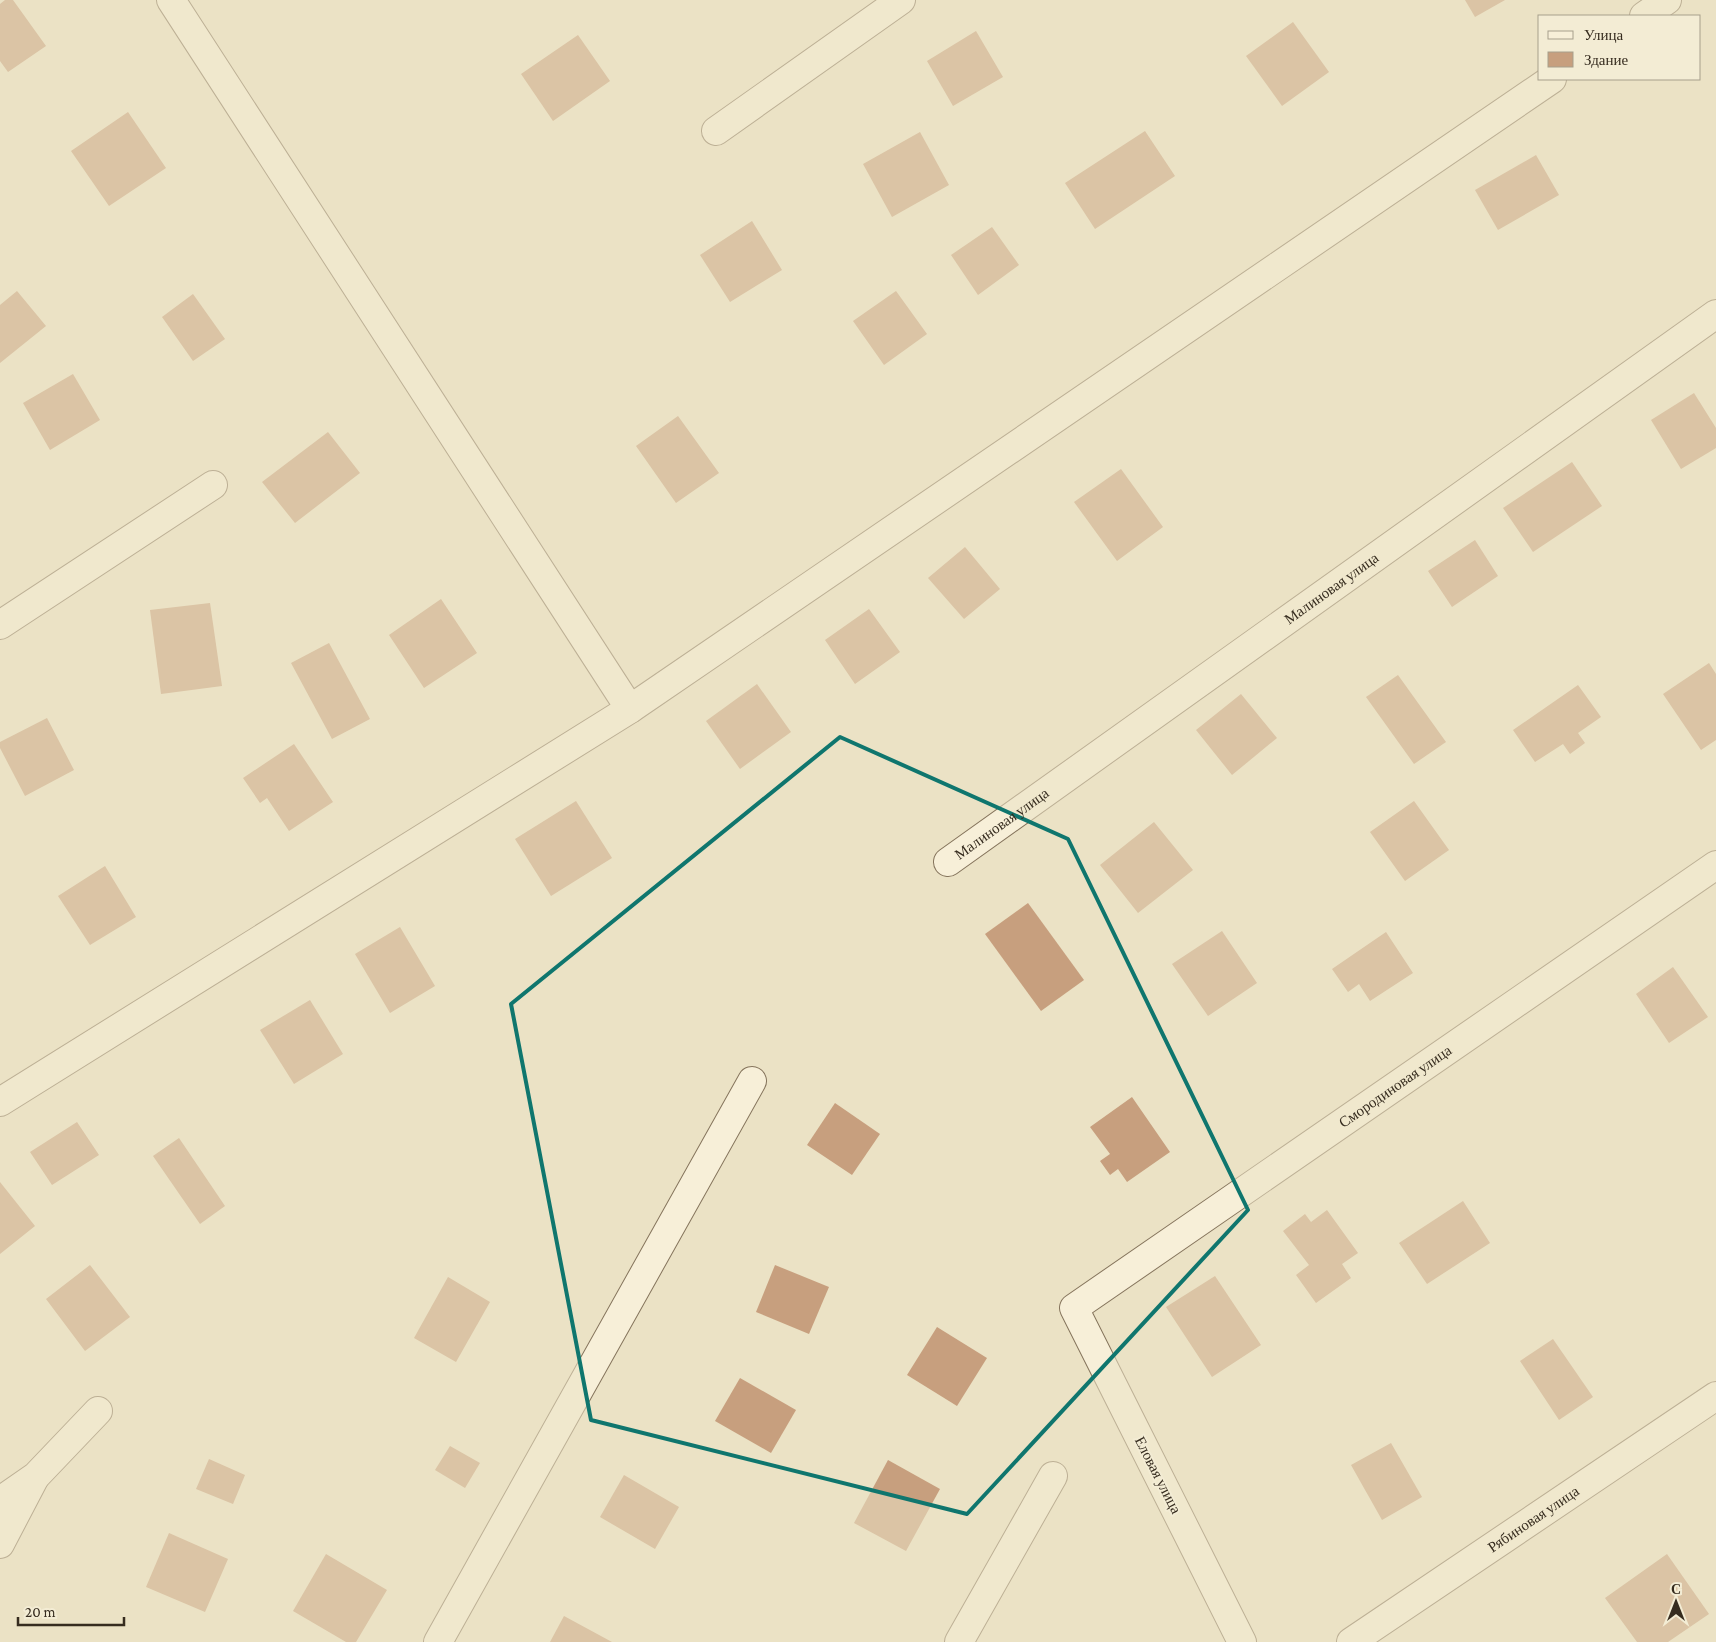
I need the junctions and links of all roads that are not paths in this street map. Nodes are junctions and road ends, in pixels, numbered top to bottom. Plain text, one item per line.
1 (171, 0) edge
2 (901, 0) edge
3 (1667, 0) edge
4 (1645, 15) edge
5 (1551, 80) edge
6 (716, 131) dead end
7 (1716, 314) edge
8 (213, 485) dead end
9 (0, 625) edge
10 (630, 709) junction
11 (948, 862) dead end
12 (1716, 865) edge
13 (752, 1082) dead end
14 (0, 1102) edge
15 (1074, 1308) joint
16 (1716, 1396) edge
17 (98, 1411) dead end
18 (36, 1476) junction
19 (1053, 1476) dead end
20 (0, 1501) edge
21 (0, 1544) edge
22 (438, 1642) edge
23 (959, 1642) edge
24 (1242, 1642) edge
25 (1352, 1642) edge

1 - 10 street
2 - 6 street
3 - 4 street
5 - 10 street
7 - 11 street, Малиновая улица
8 - 9 street
10 - 14 street
12 - 15 street, Смородиновая улица
13 - 22 street
15 - 24 street, Еловая улица
16 - 25 street, Рябиновая улица
17 - 18 street
18 - 20 street
18 - 21 street
19 - 23 street

